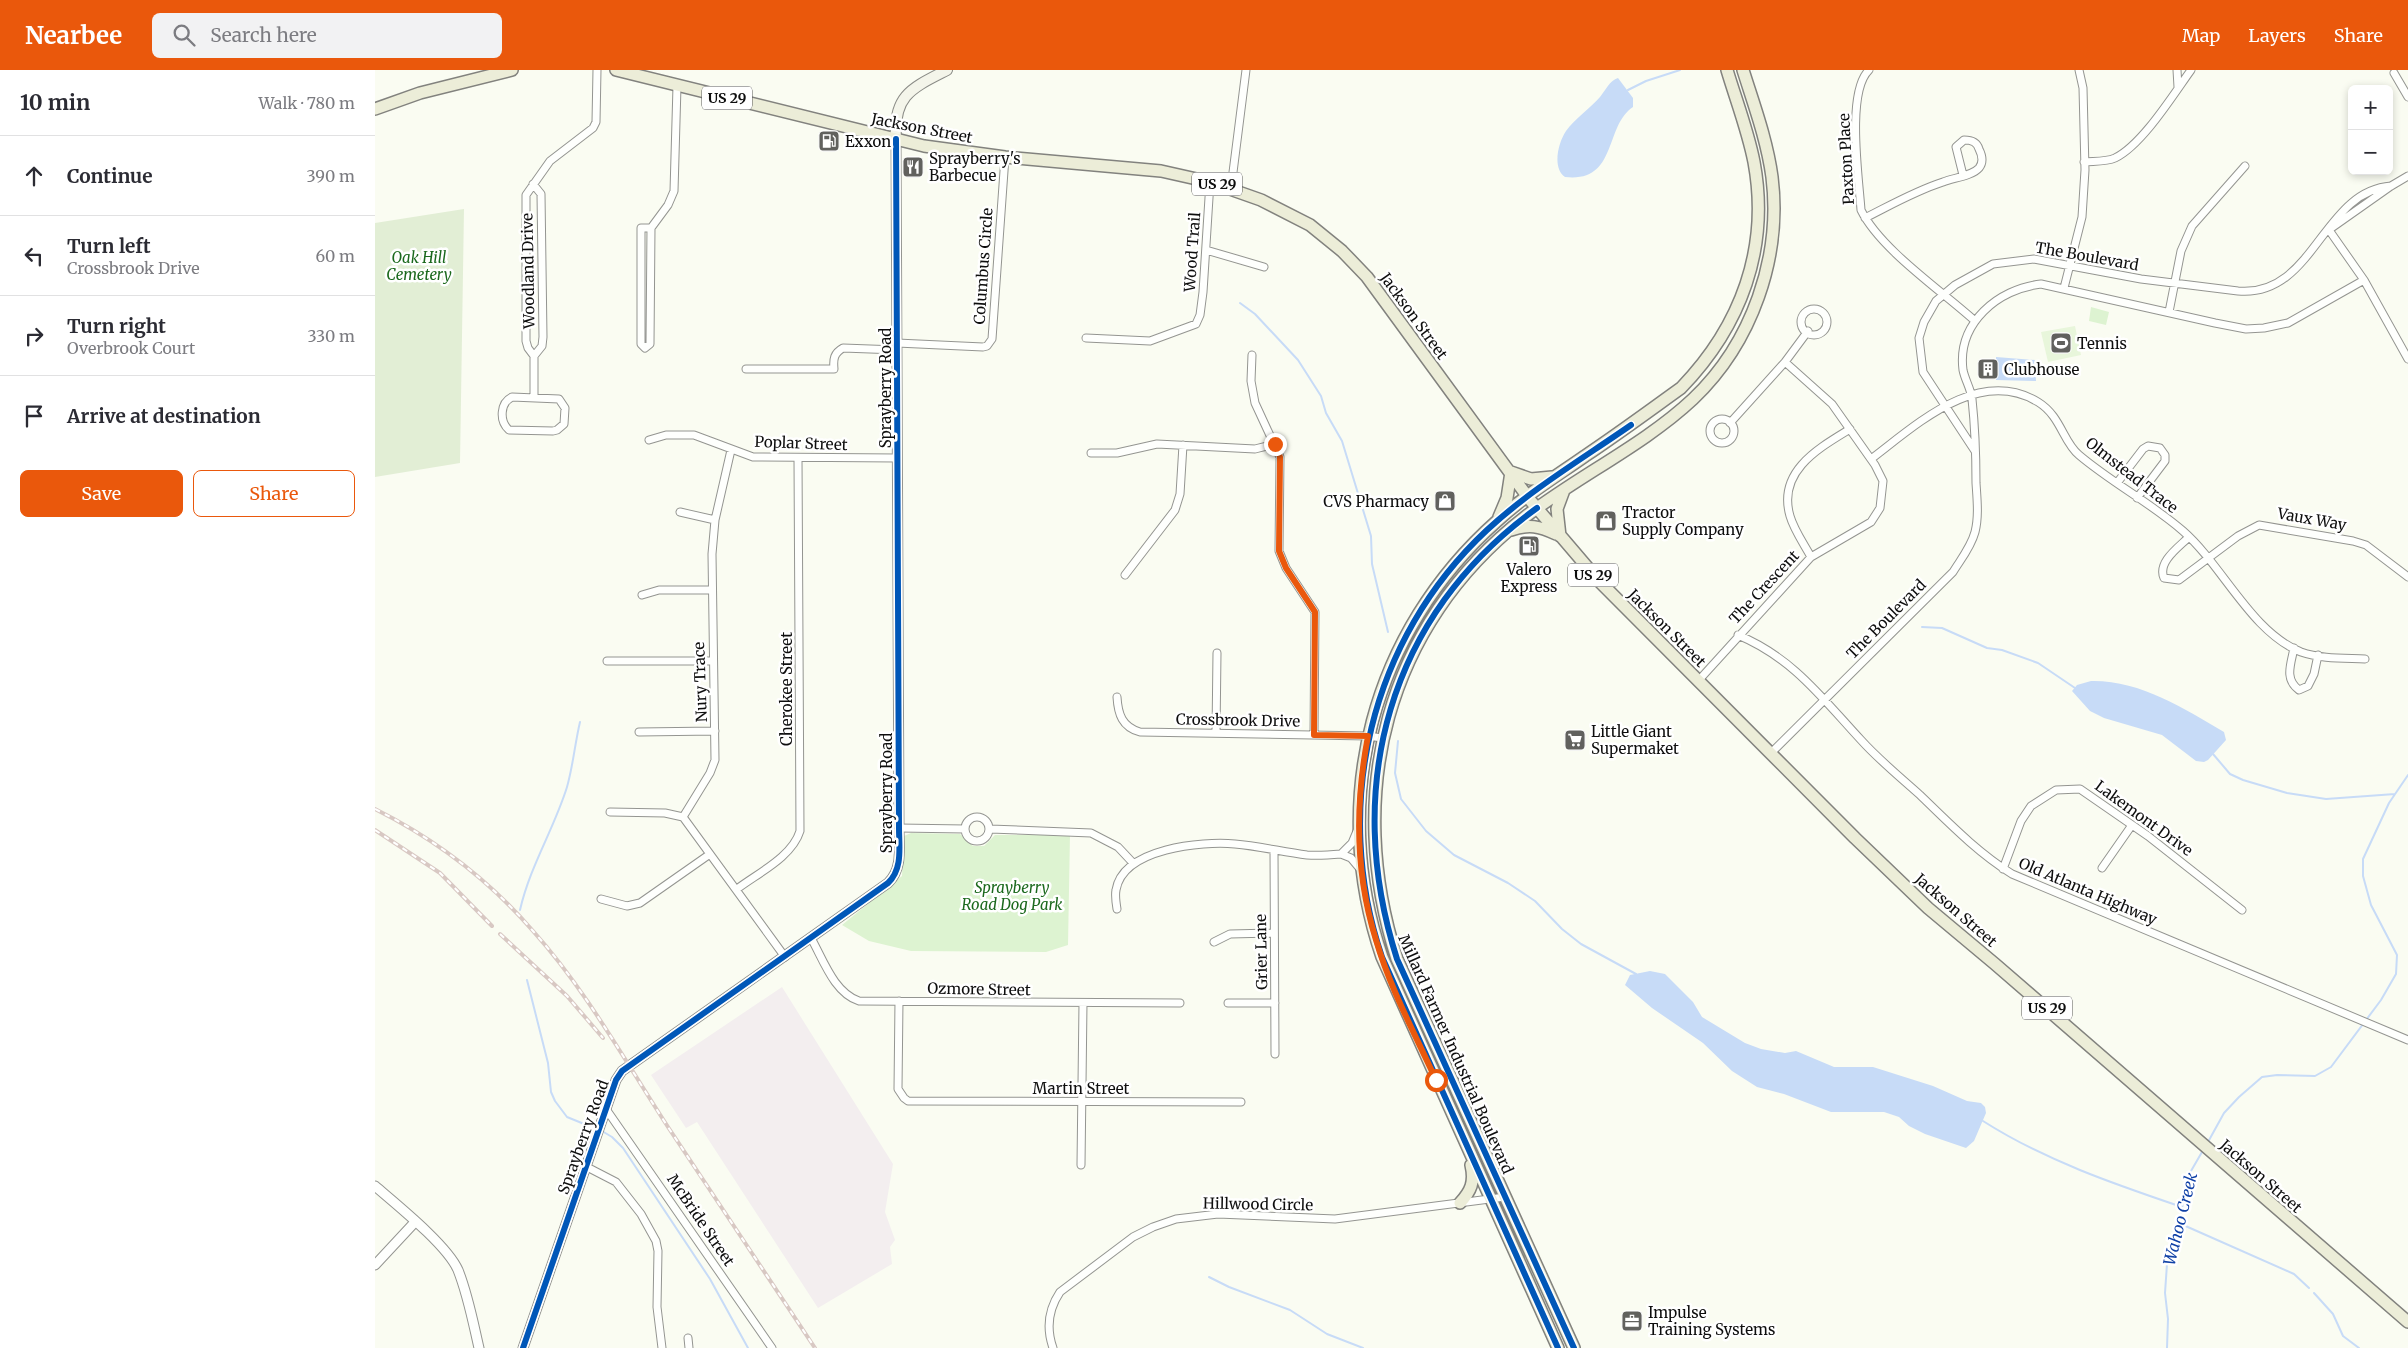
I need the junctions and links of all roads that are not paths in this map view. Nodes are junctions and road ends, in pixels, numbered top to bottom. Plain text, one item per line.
1 (512, 70) edge
2 (597, 70) edge
3 (616, 70) edge
4 (947, 70) edge
5 (1246, 70) edge
6 (1727, 70) edge
7 (1743, 70) edge
8 (1869, 70) edge
9 (2079, 70) edge
10 (2177, 70) edge
11 (2191, 70) edge
12 (2394, 73) dead end
13 (677, 86) junction
14 (2178, 88) junction
15 (2408, 98) edge
16 (375, 108) edge
17 (896, 139) junction
18 (1005, 157) junction
19 (2085, 162) junction
20 (2245, 166) dead end
21 (1963, 175) junction
22 (2408, 176) edge
23 (1210, 182) junction
24 (533, 184) junction
25 (1231, 188) junction
26 (1865, 218) junction
27 (651, 228) junction
28 (2329, 230) junction
29 (1206, 250) junction
30 (2071, 265) junction
31 (1264, 268) dead end
32 (2365, 280) junction
33 (2175, 283) junction
34 (2064, 288) junction
35 (1944, 294) junction
36 (2169, 312) junction
37 (1975, 321) junction
38 (1808, 331) dead end
39 (1086, 338) dead end
40 (897, 346) junction
41 (1252, 355) dead end
42 (534, 356) junction
43 (2408, 359) edge
44 (1785, 362) junction
45 (746, 369) dead end
46 (1971, 395) junction
47 (534, 397) junction
48 (1946, 405) junction
49 (1730, 423) dead end
50 (1850, 429) junction
51 (649, 440) dead end
52 (1275, 444) junction
53 (1183, 445) junction
54 (731, 450) junction
55 (1975, 451) junction
56 (1091, 453) dead end
57 (798, 458) junction
58 (897, 458) junction
59 (1871, 459) junction
60 (1511, 472) junction
61 (1556, 476) junction
62 (2117, 483) junction
63 (1564, 490) junction
64 (1527, 496) junction
65 (2137, 498) junction
66 (1537, 508) junction
67 (680, 512) dead end
68 (715, 520) junction
69 (1498, 520) junction
70 (1507, 532) junction
71 (1560, 536) junction
72 (2189, 537) junction
73 (1811, 557) junction
74 (2210, 559) junction
75 (1125, 576) dead end
76 (2408, 577) edge
77 (712, 590) junction
78 (642, 595) dead end
79 (1738, 635) junction
80 (2294, 648) junction
81 (1217, 653) dead end
82 (2318, 655) junction
83 (2365, 659) dead end
84 (607, 661) dead end
85 (713, 661) junction
86 (1699, 680) junction
87 (1117, 697) dead end
88 (1825, 699) junction
89 (715, 731) junction
90 (639, 732) dead end
91 (1217, 733) junction
92 (1314, 735) junction
93 (1368, 736) junction
94 (1382, 738) junction
95 (1771, 753) junction
96 (610, 812) dead end
97 (683, 817) junction
98 (2132, 825) junction
99 (1359, 826) junction
100 (899, 828) junction
101 (965, 829) junction
102 (990, 829) junction
103 (1274, 850) junction
104 (710, 854) junction
105 (1341, 854) junction
106 (1133, 863) junction
107 (2102, 868) dead end
108 (2003, 869) junction
109 (1361, 870) junction
110 (737, 889) junction
111 (601, 899) dead end
112 (1117, 909) dead end
113 (2242, 910) dead end
114 (1274, 933) junction
115 (811, 938) junction
116 (1214, 942) dead end
117 (785, 957) junction
118 (899, 1001) junction
119 (1180, 1002) dead end
120 (1228, 1003) dead end
121 (1275, 1003) junction
122 (1083, 1004) junction
123 (2405, 1039) edge
124 (1275, 1054) dead end
125 (1081, 1102) junction
126 (1241, 1102) dead end
127 (606, 1108) junction
128 (1464, 1142) junction
129 (1081, 1165) dead end
130 (585, 1166) junction
131 (375, 1186) edge
132 (1505, 1197) junction
133 (1491, 1199) junction
134 (1460, 1203) junction
135 (415, 1222) junction
136 (375, 1266) edge
137 (2408, 1322) edge
138 (688, 1338) dead end
139 (479, 1348) edge
140 (523, 1348) edge
141 (662, 1348) edge
142 (689, 1348) edge
143 (772, 1348) edge
144 (1053, 1348) edge
145 (1558, 1348) edge
146 (1574, 1348) edge

1 - 16 main road
2 - 24 street, Woodland Drive
3 - 13 main road, Jackson Street / US 29
4 - 17 main road
5 - 25 street
6 - 61 main road, Millard Farmer Industrial Boulevard
7 - 63 main road, Millard Farmer Industrial Boulevard
8 - 26 street, Paxton Place
9 - 19 street
10 - 14 street
11 - 14 street
12 - 15 street
13 - 17 main road, Jackson Street / US 29
13 - 27 street
14 - 19 street
17 - 18 main road, Jackson Street / US 29
17 - 40 street, Sprayberry Road
18 - 23 main road, Jackson Street / US 29
18 - 40 street, Columbus Circle
19 - 30 street
20 - 33 street
21 - 21 street
21 - 26 street
22 - 28 street, The Boulevard
23 - 25 main road, Jackson Street / US 29
23 - 29 street, Wood Trail
24 - 42 street, Woodland Drive
24 - 42 street, Woodland Drive
25 - 60 main road, Jackson Street / US 29
26 - 35 street, Paxton Place
27 - 27 street
28 - 32 street
28 - 33 street, The Boulevard
29 - 31 street
29 - 39 street, Wood Trail
30 - 33 street, The Boulevard
30 - 34 street
30 - 35 street, The Boulevard
32 - 36 street, The Boulevard
32 - 43 street
33 - 36 street
34 - 36 street, The Boulevard
34 - 37 street, The Boulevard
35 - 37 street, Paxton Place
35 - 48 street, The Boulevard
37 - 46 street, The Boulevard
38 - 44 street
40 - 45 street, Columbus Circle
40 - 58 street, Sprayberry Road
41 - 52 street
42 - 47 street, Woodland Drive
44 - 49 street
44 - 50 street, The Crescent
46 - 48 street, Olmstead Trace
46 - 55 street, The Boulevard
46 - 62 street, Olmstead Trace
47 - 47 street
48 - 55 street, The Boulevard
48 - 59 street, Olmstead Trace
50 - 59 street, The Crescent
50 - 73 street
51 - 54 street, Poplar Street
52 - 53 street
52 - 92 street
53 - 56 street
53 - 75 street
54 - 57 street, Poplar Street
54 - 68 street, Nury Trace
55 - 88 street, The Boulevard
57 - 58 street, Poplar Street
57 - 110 street, Cherokee Street
58 - 100 street, Sprayberry Road
59 - 73 street, The Crescent
60 - 61 main road
60 - 64 main road, Jackson Street / US 29
60 - 69 main road
61 - 64 main road, Millard Farmer Industrial Boulevard
62 - 65 street, Olmstead Trace
62 - 65 street
63 - 66 main road, Millard Farmer Industrial Boulevard
63 - 71 main road
64 - 66 main road, Jackson Street / US 29
64 - 69 main road, Millard Farmer Industrial Boulevard
65 - 72 street, Olmstead Trace
66 - 70 main road, Millard Farmer Industrial Boulevard
66 - 71 main road, Jackson Street / US 29
67 - 68 street
68 - 77 street, Nury Trace
69 - 93 main road, Millard Farmer Industrial Boulevard
70 - 71 main road
70 - 94 main road, Millard Farmer Industrial Boulevard
71 - 86 main road, Jackson Street / US 29
72 - 74 street, Olmstead Trace
72 - 74 street, Vaux Way
73 - 79 street, The Crescent
74 - 76 street, Vaux Way
74 - 80 street, Olmstead Trace
77 - 78 street
77 - 85 street, Nury Trace
79 - 86 street, The Crescent
79 - 88 street, Old Atlanta Highway
80 - 82 street, Olmstead Trace
80 - 82 street
81 - 91 street
82 - 83 street, Olmstead Trace
84 - 85 street
85 - 89 street, Nury Trace
86 - 95 main road, Jackson Street / US 29
87 - 91 street, Crossbrook Drive
88 - 95 street, The Boulevard
88 - 108 street, Old Atlanta Highway
89 - 90 street
89 - 97 street, Nury Trace
91 - 92 street, Crossbrook Drive
92 - 93 street, Crossbrook Drive
93 - 94 street, Crossbrook Drive
93 - 99 main road, Millard Farmer Industrial Boulevard
94 - 132 main road, Millard Farmer Industrial Boulevard
95 - 137 main road, Jackson Street / US 29
96 - 97 street
97 - 104 street
98 - 107 street
98 - 108 street, Lakemont Drive
98 - 113 street, Lakemont Drive
99 - 105 street
99 - 109 main road, Millard Farmer Industrial Boulevard
100 - 101 street
100 - 115 street, Sprayberry Road
101 - 102 street
101 - 102 street
102 - 106 street
103 - 105 street
103 - 106 street
103 - 114 street, Grier Lane
104 - 110 street
104 - 111 street
105 - 109 street
106 - 112 street
108 - 123 street, Old Atlanta Highway
109 - 128 main road, Millard Farmer Industrial Boulevard
110 - 117 street
114 - 116 street
114 - 121 street, Grier Lane
115 - 117 street, Sprayberry Road
115 - 118 street, Ozmore Street
117 - 127 street, Sprayberry Road
118 - 122 street, Ozmore Street
118 - 125 street, Martin Street
119 - 122 street, Ozmore Street
120 - 121 street
121 - 124 street, Grier Lane
122 - 125 street
125 - 126 street, Martin Street
125 - 129 street
127 - 130 street, Sprayberry Road
127 - 143 street, McBride Street
128 - 133 main road, Millard Farmer Industrial Boulevard
128 - 134 main road
130 - 140 street, Sprayberry Road
130 - 141 street
131 - 135 street
132 - 133 street, Hillwood Circle
132 - 146 main road, Millard Farmer Industrial Boulevard
133 - 134 street, Hillwood Circle
133 - 145 main road, Millard Farmer Industrial Boulevard
134 - 144 street, Hillwood Circle
135 - 136 street
135 - 139 street
138 - 142 street

